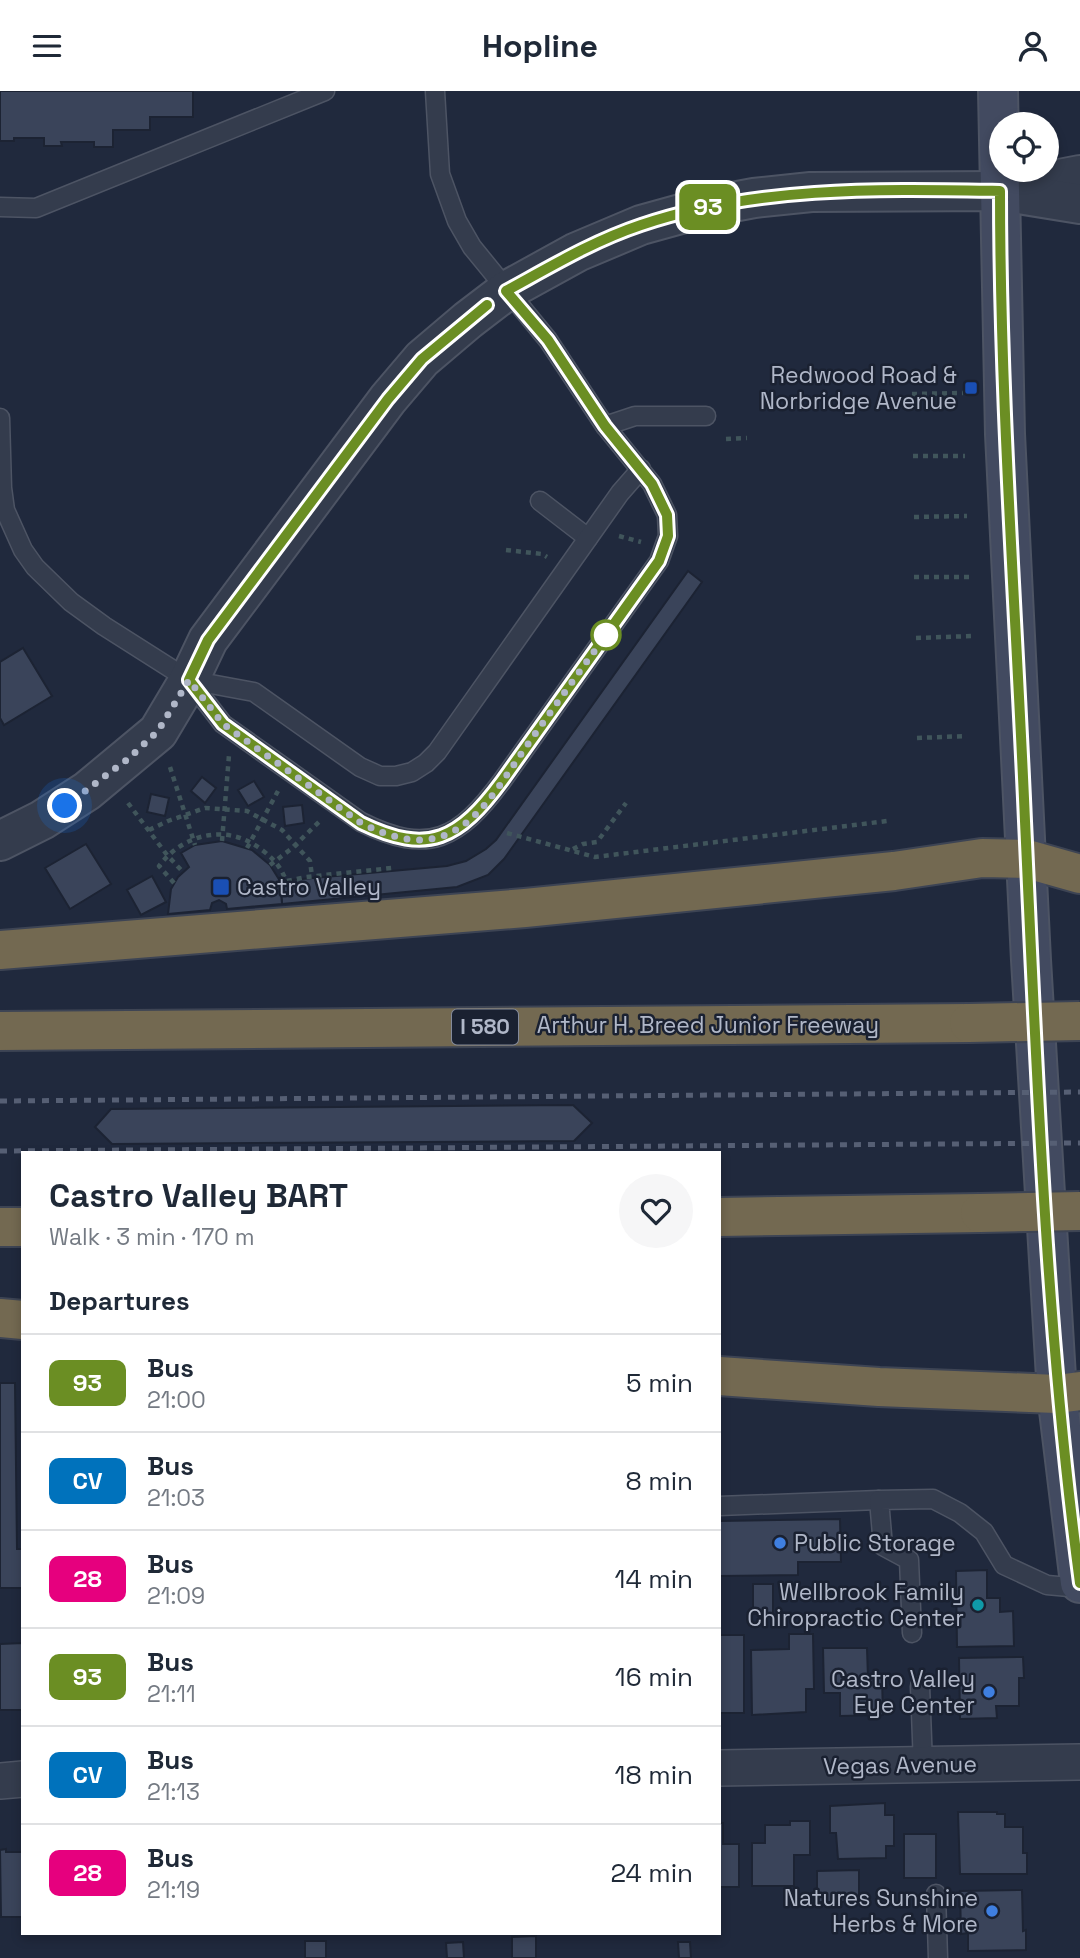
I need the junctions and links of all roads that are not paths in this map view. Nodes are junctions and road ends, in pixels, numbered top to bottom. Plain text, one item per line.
1 (326, 91) edge
2 (435, 91) edge
3 (998, 91) edge
4 (1080, 175) edge
5 (1000, 191) junction
6 (1080, 204) edge
7 (0, 207) edge
8 (506, 291) junction
9 (706, 416) dead end
10 (0, 418) edge
11 (605, 426) junction
12 (641, 470) junction
13 (540, 501) dead end
14 (588, 538) junction
15 (189, 680) junction
16 (0, 841) edge
17 (1027, 859) junction
18 (1080, 874) edge
19 (0, 950) edge
20 (1080, 1021) edge
21 (0, 1031) edge
22 (1080, 1211) edge
23 (721, 1217) edge
24 (0, 1227) edge
25 (21, 1227) edge
26 (0, 1318) edge
27 (21, 1320) edge
28 (721, 1376) edge
29 (1069, 1392) edge
30 (879, 1500) junction
31 (721, 1506) edge
32 (1080, 1585) edge
33 (912, 1633) dead end
34 (920, 1686) dead end
35 (1080, 1762) edge
36 (923, 1765) junction
37 (721, 1768) edge
38 (21, 1779) edge
39 (0, 1781) edge
40 (936, 1894) dead end
41 (938, 1958) edge

1 - 7 lane
2 - 8 lane
3 - 5 main road
4 - 5 street
5 - 6 street
5 - 8 street
5 - 17 main road
8 - 11 lane
8 - 15 street
9 - 11 lane
10 - 15 lane
11 - 12 lane
12 - 14 lane
12 - 15 lane
13 - 14 lane
14 - 15 lane
15 - 16 street
17 - 18 highway
17 - 19 highway
17 - 29 main road
20 - 21 highway, Arthur H. Breed Junior Freeway / I 580, bridge
22 - 23 highway, bridge
24 - 25 highway
26 - 27 highway
28 - 29 highway
29 - 32 main road
30 - 31 lane
30 - 32 lane
30 - 33 lane
34 - 36 lane
35 - 36 street, Vegas Avenue
36 - 37 street, Vegas Avenue
38 - 39 street
40 - 41 lane

